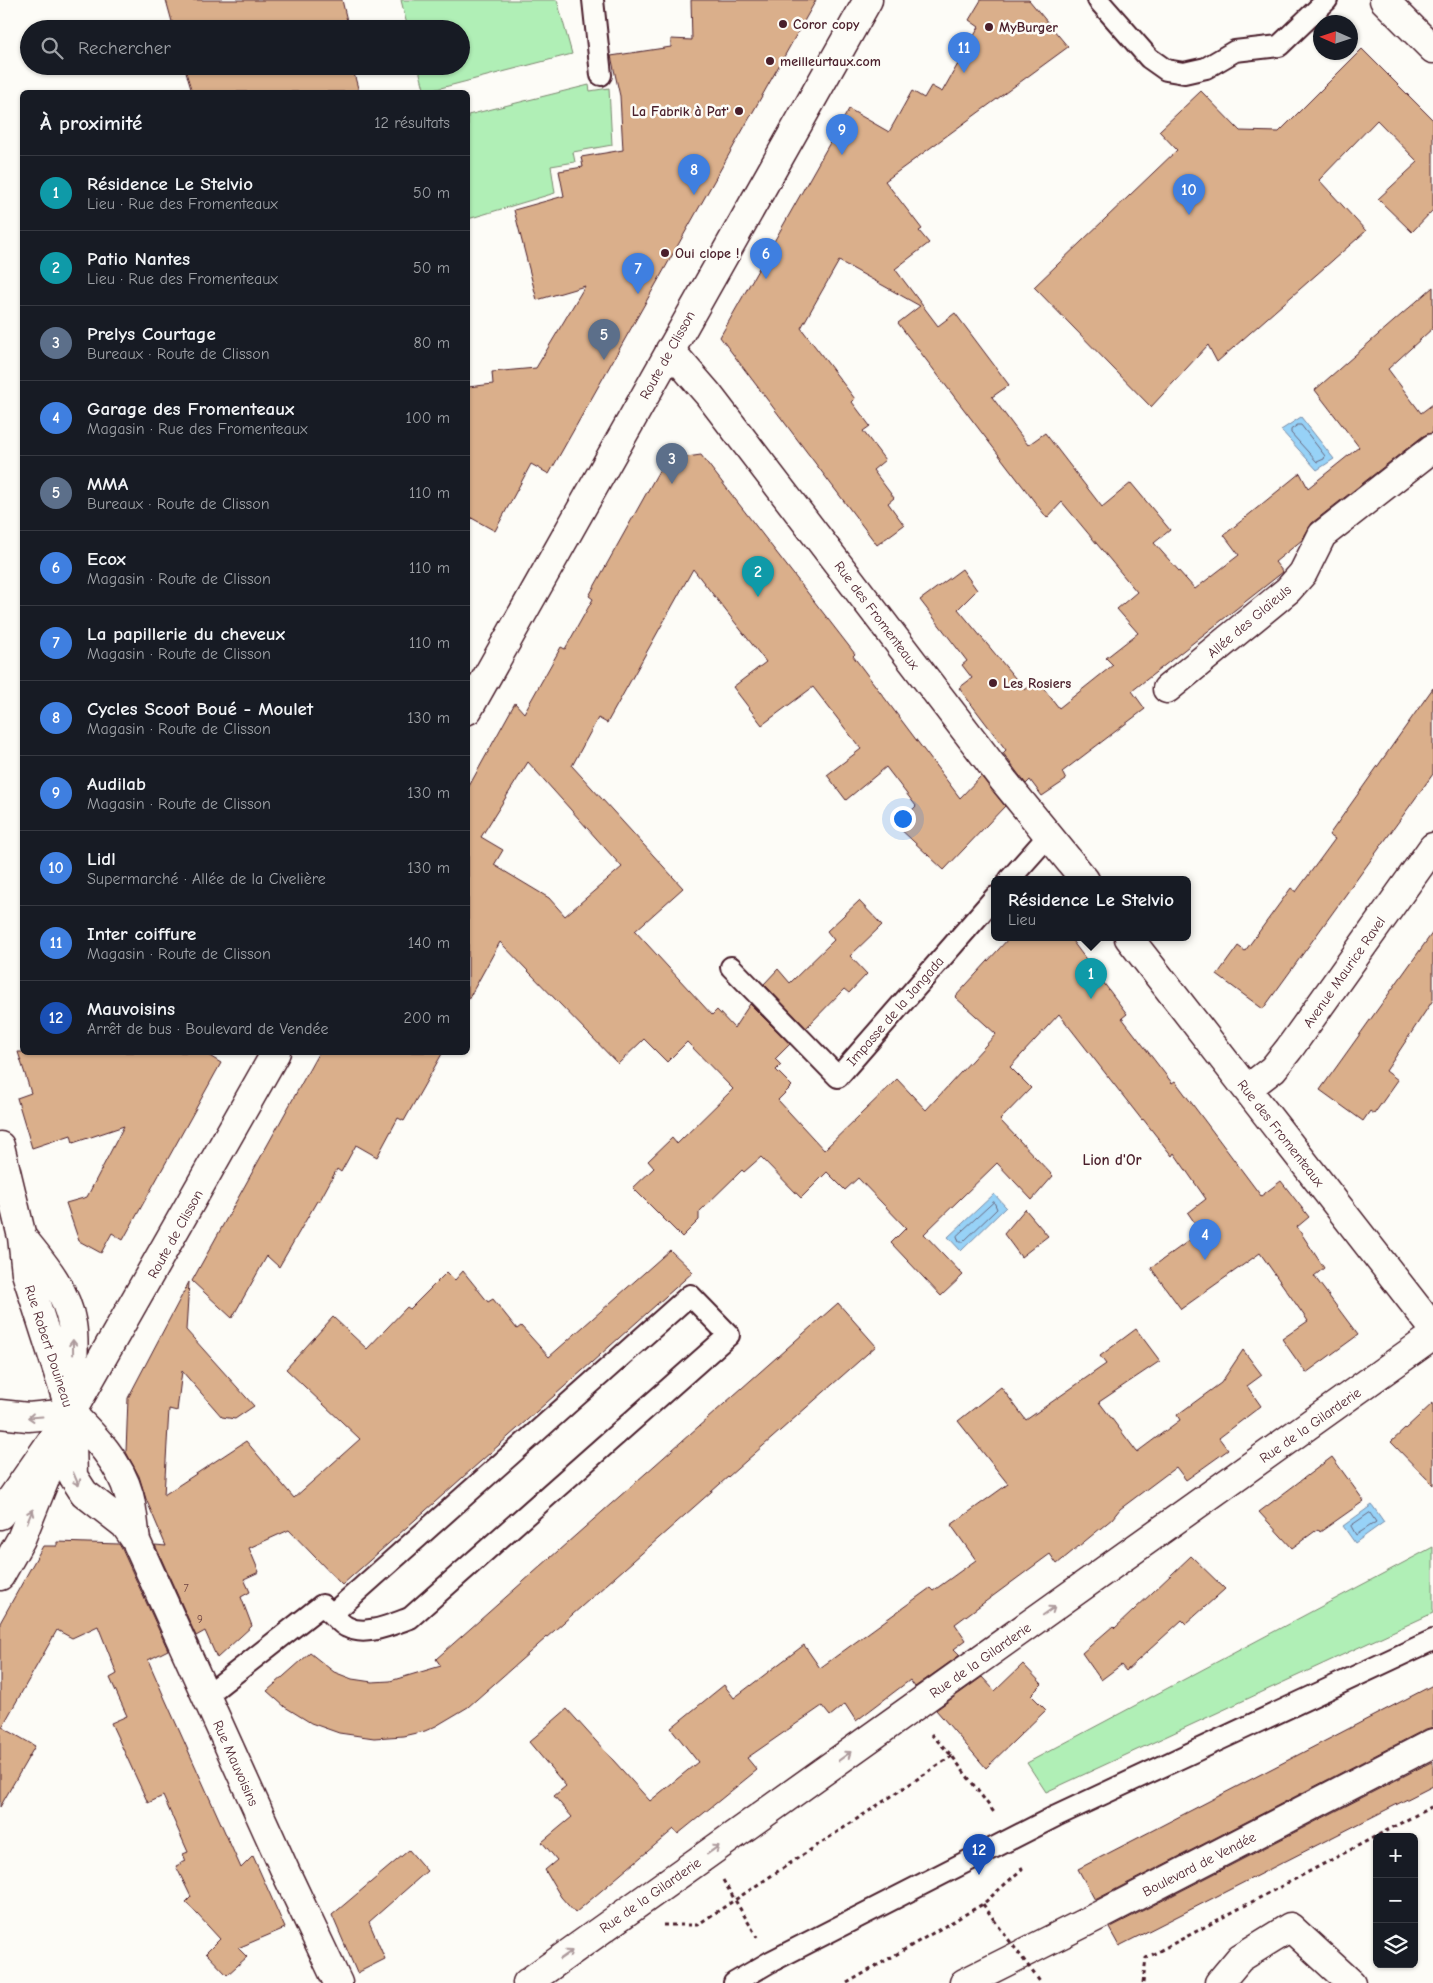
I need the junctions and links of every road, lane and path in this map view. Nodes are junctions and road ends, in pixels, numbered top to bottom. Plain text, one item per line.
1 (593, 0) edge
2 (868, 0) edge
3 (1098, 0) edge
4 (1326, 0) edge
5 (1384, 0) edge
6 (1433, 49) edge
7 (601, 75) dead end
8 (670, 350) junction
9 (1433, 448) edge
10 (1167, 689) dead end
11 (470, 706) edge
12 (1049, 835) junction
13 (1433, 847) edge
14 (1013, 876) edge
15 (1082, 876) edge
16 (991, 902) edge
17 (1132, 941) edge
18 (731, 967) dead end
19 (274, 1055) edge
20 (1247, 1089) junction
21 (0, 1146) edge
22 (1433, 1328) edge
23 (1433, 1336) edge
24 (71, 1413) junction
25 (0, 1414) edge
26 (0, 1515) edge
27 (136, 1541) junction
28 (0, 1576) edge
29 (332, 1614) junction
30 (1433, 1640) edge
31 (206, 1696) junction
32 (926, 1728) dead end
33 (1433, 1743) edge
34 (952, 1756) junction
35 (1433, 1806) edge
36 (1008, 1841) junction
37 (707, 1854) junction
38 (734, 1898) junction
39 (983, 1904) junction
40 (660, 1925) dead end
41 (753, 1929) dead end
42 (338, 1983) edge
43 (527, 1983) edge
44 (734, 1983) edge
45 (846, 1983) edge
46 (964, 1983) edge
47 (1041, 1983) edge
48 (1143, 1983) edge
49 (1219, 1983) edge
50 (1351, 1983) edge

1 - 7 lane
2 - 8 street, Route de Clisson
3 - 4 lane
5 - 6 street
8 - 11 street, Route de Clisson
8 - 12 street, Rue des Fromenteaux
9 - 10 street, Allée des Glaïeuls
12 - 14 lane
12 - 15 street, Rue des Fromenteaux
13 - 20 street, Avenue Maurice Ravel
16 - 18 lane, Impasse de la Jangada
17 - 20 street, Rue des Fromenteaux
19 - 24 street, Route de Clisson
20 - 22 street, Rue des Fromenteaux
21 - 24 street, Rue Robert Douineau
37 -> 23 street, Rue de la Gilarderie
24 -> 25 street
24 - 26 street, Route de Clisson
24 - 27 street, Rue Mauvoisins
24 -> 27 street, Rue Mauvoisins
28 -> 24 street, Route de Clisson
27 - 31 street, Rue Mauvoisins
29 - 29 lane
29 - 31 lane
30 - 36 lane
31 - 42 street, Rue Mauvoisins
32 - 34 path
33 - 46 street, Boulevard de Vendée
34 - 36 path
34 - 38 path
35 - 48 path
36 - 39 path
36 - 44 lane
37 - 38 path
43 -> 37 street, Rue de la Gilarderie
38 - 40 path
38 - 41 path
39 - 45 path
39 - 47 path, bridge
49 - 50 street

